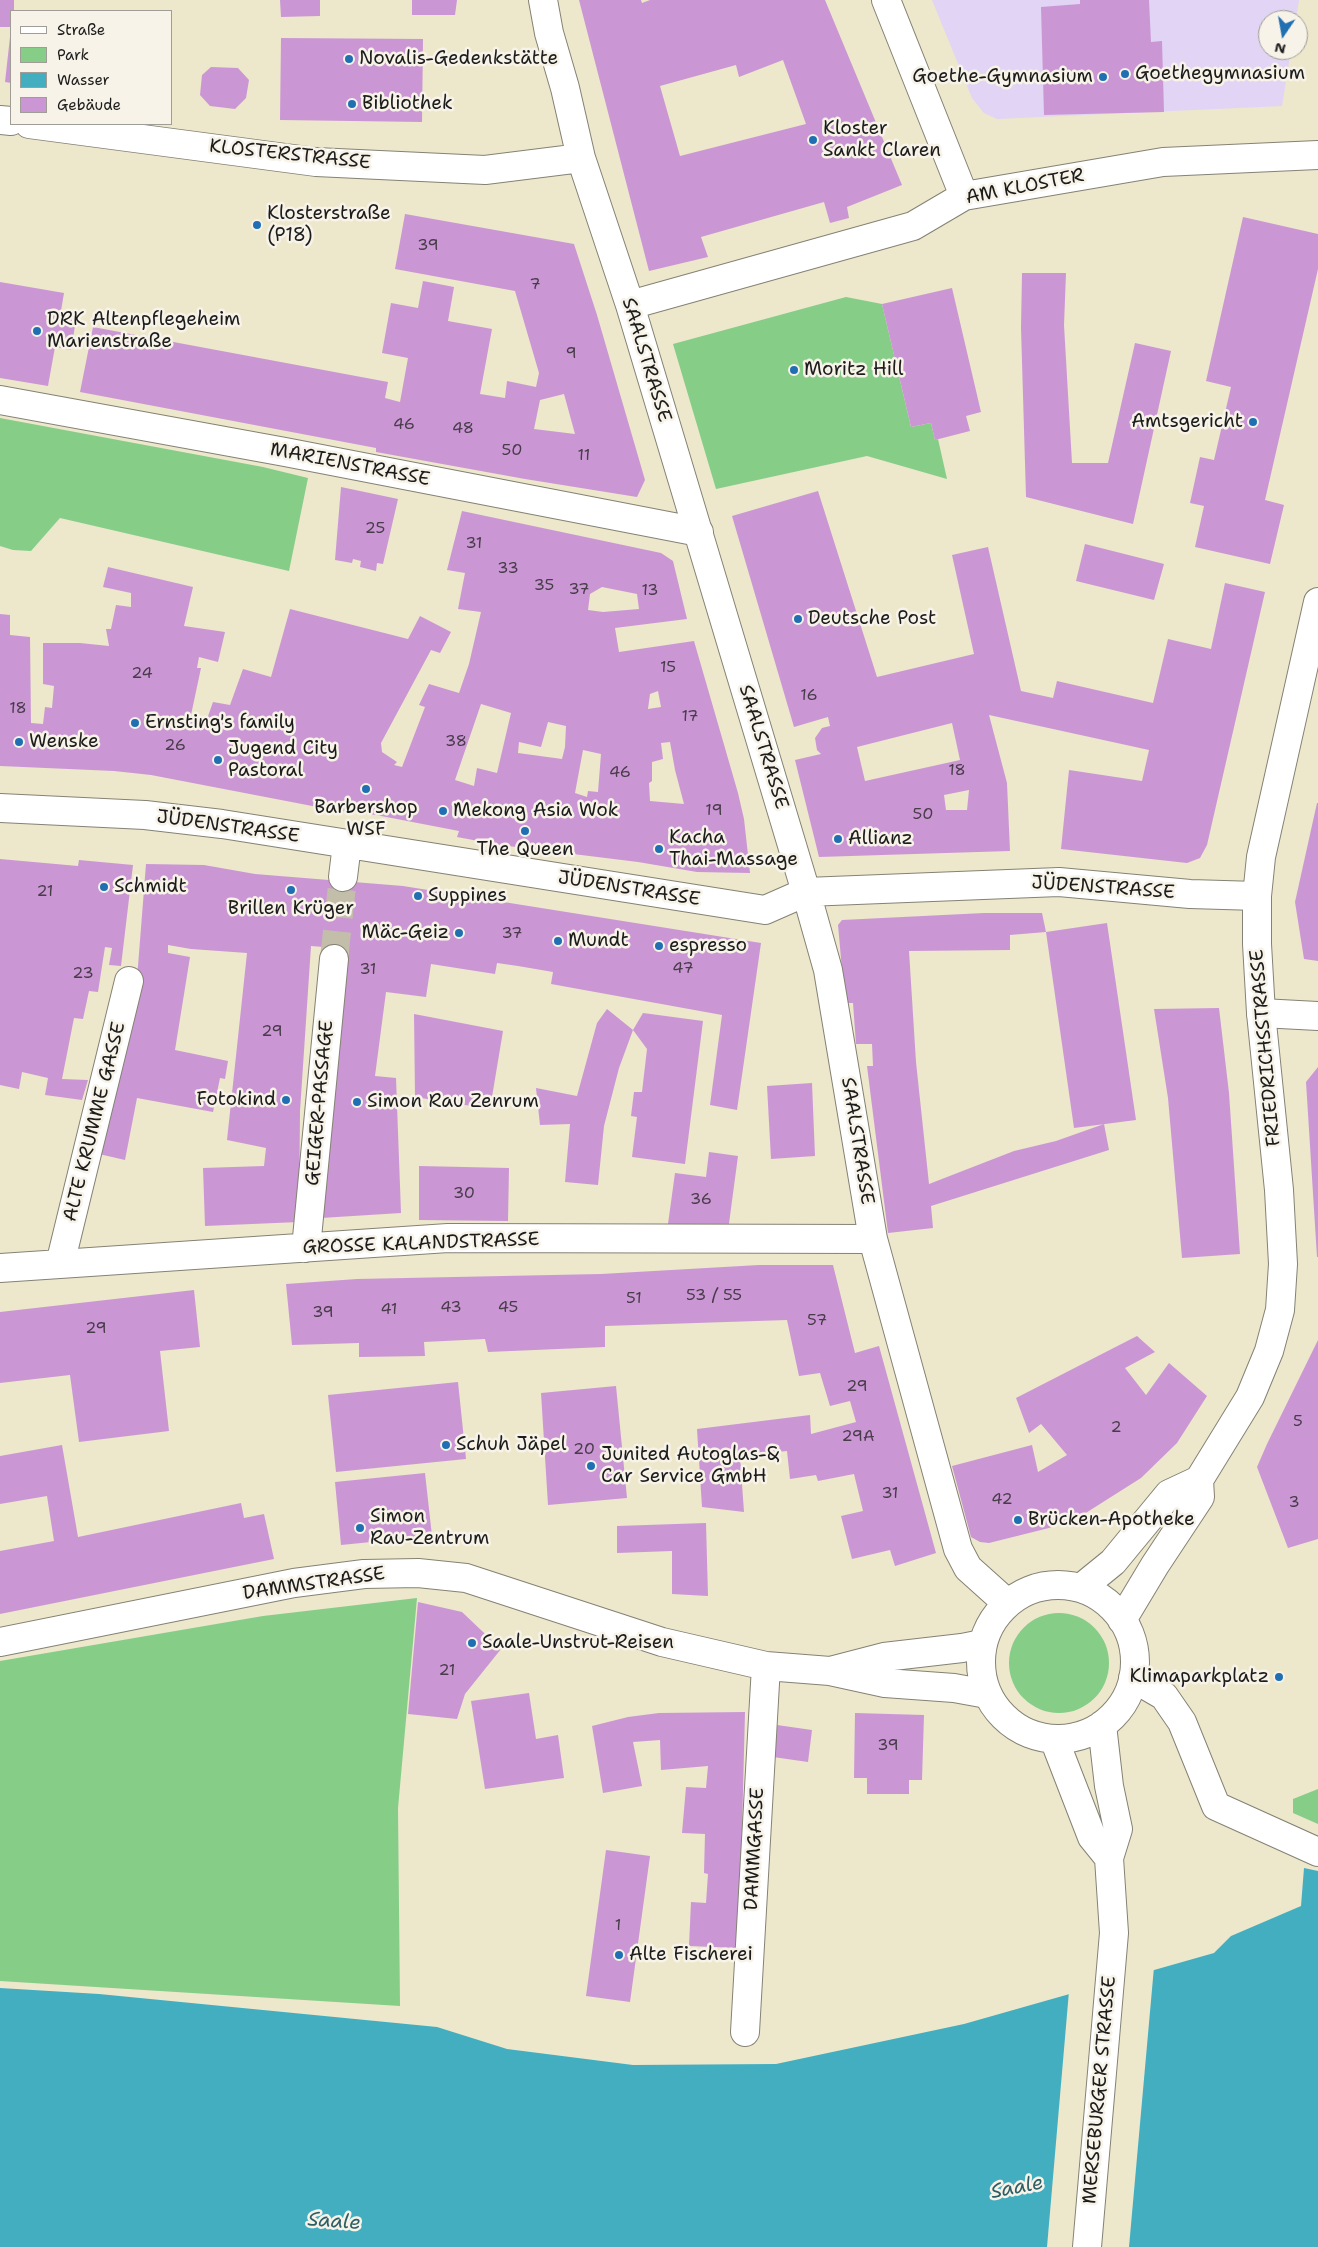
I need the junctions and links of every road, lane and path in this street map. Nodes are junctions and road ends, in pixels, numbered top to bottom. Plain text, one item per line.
1 (543, 0) edge
2 (886, 0) edge
3 (37, 125) edge
4 (1318, 156) edge
5 (581, 158) junction
6 (964, 196) junction
7 (630, 306) junction
8 (0, 400) edge
9 (698, 532) junction
10 (1318, 602) edge
11 (0, 808) edge
12 (347, 844) junction
13 (343, 877) tunnel mouth
14 (806, 892) junction
15 (1257, 896) junction
16 (334, 959) tunnel mouth
17 (129, 981) dead end
18 (1262, 1013) junction
19 (1318, 1016) edge
20 (873, 1239) junction
21 (306, 1248) junction
22 (60, 1264) junction
23 (0, 1268) edge
24 (1199, 1480) junction
25 (1081, 1588) junction
26 (1007, 1603) junction
27 (1122, 1620) junction
28 (0, 1642) edge
29 (982, 1644) junction
30 (766, 1666) junction
31 (830, 1671) junction
32 (1134, 1678) junction
33 (987, 1694) junction
34 (1102, 1725) junction
35 (1054, 1739) junction
36 (1318, 1852) edge
37 (1108, 1858) junction
38 (745, 2032) dead end
39 (1087, 2247) edge

1 - 5 street, SAALSTRASSE
2 - 6 street
3 - 5 street, KLOSTERSTRASSE
4 - 6 street, AM KLOSTER
5 - 7 street, SAALSTRASSE
6 - 7 street, AM KLOSTER
7 - 9 street, SAALSTRASSE
8 - 9 street, MARIENSTRASSE
9 - 14 street, SAALSTRASSE
10 - 15 street, FRIEDRICHSSTRASSE
11 - 12 street, JÜDENSTRASSE
12 - 13 street
12 - 14 street, JÜDENSTRASSE
14 - 15 street, JÜDENSTRASSE
14 - 20 street, SAALSTRASSE
15 - 18 street, FRIEDRICHSSTRASSE
16 - 21 street, GEIGER-PASSAGE
17 - 22 street, ALTE KRUMME GASSE
18 - 19 street
18 - 24 street, FRIEDRICHSSTRASSE
20 - 21 street, GROSSE KALANDSTRASSE
20 - 26 street, SAALSTRASSE
21 - 22 street, GROSSE KALANDSTRASSE
22 - 23 street, GROSSE KALANDSTRASSE
24 - 25 street
24 - 27 street, FRIEDRICHSSTRASSE
25 - 26 street
25 - 27 street
26 - 29 street
27 - 32 street
28 - 30 street, DAMMSTRASSE
29 - 31 street, DAMMSTRASSE
29 - 33 street
30 - 31 street, DAMMSTRASSE
30 - 38 street, DAMMGASSE
31 - 33 street, DAMMSTRASSE
32 - 34 street
32 - 36 street
33 - 35 street
34 - 35 street
34 - 37 street
35 - 37 street
37 - 39 street, MERSEBURGER STRASSE

